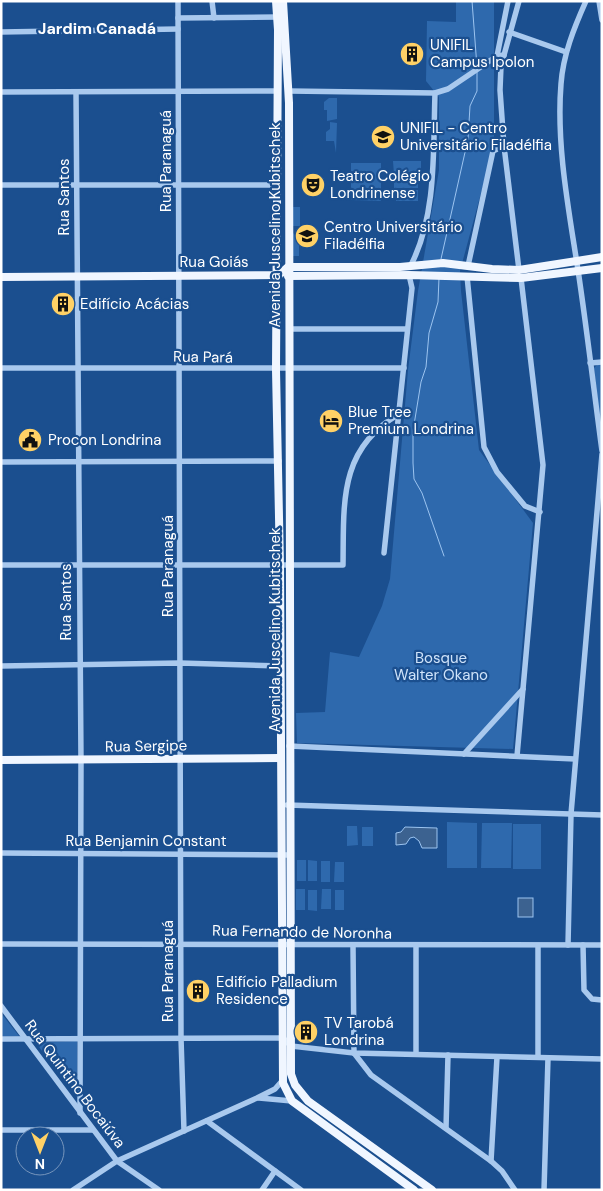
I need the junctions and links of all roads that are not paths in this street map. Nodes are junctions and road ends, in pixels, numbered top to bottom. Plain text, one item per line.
1 (178, 1) edge
2 (212, 1) edge
3 (276, 1) edge
4 (283, 1) edge
5 (508, 1) edge
6 (519, 1) edge
7 (586, 1) edge
8 (599, 1) edge
9 (178, 18) junction
10 (214, 18) junction
11 (278, 18) junction
12 (602, 20) edge
13 (178, 30) junction
14 (278, 30) junction
15 (1, 32) edge
16 (509, 32) junction
17 (566, 52) junction
18 (504, 55) junction
19 (496, 56) junction
20 (501, 66) junction
21 (179, 90) junction
22 (278, 91) junction
23 (289, 91) junction
24 (1, 92) edge
25 (76, 92) junction
26 (435, 93) junction
27 (289, 114) junction
28 (504, 146) junction
29 (1, 185) edge
30 (76, 185) junction
31 (179, 185) junction
32 (279, 185) junction
33 (602, 257) edge
34 (576, 263) junction
35 (415, 265) junction
36 (468, 266) junction
37 (288, 267) junction
38 (400, 267) junction
39 (602, 268) edge
40 (520, 270) junction
41 (578, 272) junction
42 (279, 275) junction
43 (409, 275) junction
44 (179, 276) junction
45 (288, 276) junction
46 (421, 276) junction
47 (467, 276) junction
48 (1, 277) edge
49 (77, 277) junction
50 (521, 278) junction
51 (412, 288) junction
52 (289, 329) junction
53 (406, 329) junction
54 (602, 362) edge
55 (590, 363) junction
56 (1, 368) edge
57 (77, 368) junction
58 (404, 368) junction
59 (180, 369) junction
60 (276, 370) junction
61 (288, 370) junction
62 (399, 414) junction
63 (602, 453) edge
64 (180, 460) junction
65 (279, 461) junction
66 (1, 462) edge
67 (78, 462) junction
68 (540, 512) junction
69 (288, 518) junction
70 (384, 553) dead end
71 (180, 564) junction
72 (1, 565) edge
73 (78, 565) junction
74 (285, 566) junction
75 (180, 663) junction
76 (78, 665) junction
77 (1, 666) edge
78 (280, 666) junction
79 (523, 689) junction
80 (289, 750) junction
81 (464, 754) junction
82 (517, 756) junction
83 (280, 758) junction
84 (181, 759) junction
85 (575, 759) junction
86 (1, 760) edge
87 (81, 760) junction
88 (285, 805) junction
89 (571, 814) junction
90 (602, 815) edge
91 (1, 853) edge
92 (79, 853) junction
93 (181, 853) junction
94 (286, 855) junction
95 (181, 943) junction
96 (1, 944) edge
97 (79, 944) junction
98 (286, 945) junction
99 (568, 945) junction
100 (582, 945) junction
101 (602, 945) edge
102 (353, 946) junction
103 (416, 946) junction
104 (538, 946) junction
105 (602, 1000) edge
106 (1, 1006) edge
107 (80, 1038) junction
108 (181, 1038) junction
109 (282, 1038) junction
110 (1, 1039) edge
111 (26, 1039) junction
112 (291, 1046) junction
113 (283, 1053) junction
114 (354, 1053) junction
115 (416, 1053) junction
116 (448, 1055) junction
117 (496, 1056) junction
118 (538, 1057) junction
119 (548, 1058) junction
120 (602, 1059) edge
121 (282, 1081) junction
122 (257, 1098) junction
123 (292, 1101) junction
124 (80, 1113) junction
125 (207, 1121) junction
126 (446, 1128) junction
127 (1, 1130) edge
128 (92, 1130) junction
129 (184, 1131) junction
130 (117, 1161) junction
131 (491, 1161) junction
132 (275, 1171) junction
133 (73, 1190) edge
134 (159, 1190) edge
135 (262, 1190) edge
136 (301, 1190) edge
137 (414, 1190) edge
138 (432, 1190) edge
139 (515, 1190) edge
140 (544, 1190) edge

1 - 9 street, Rua Paranaguá
2 - 10 street
3 - 11 main road, Avenida Juscelino Kubitschek
4 - 23 main road, Avenida Juscelino Kubitschek
5 - 19 street
6 - 16 street
7 - 17 street
8 - 12 street
9 - 10 street
9 - 13 street, Rua Paranaguá
10 - 11 street
11 - 14 main road, Avenida Juscelino Kubitschek
13 - 15 street
13 - 21 street, Rua Paranaguá
14 - 22 main road, Avenida Juscelino Kubitschek
14 - 23 main road
16 - 17 street
16 - 18 street
17 - 34 street
18 - 19 street
18 - 20 street
19 - 20 street
19 - 26 street
20 - 28 street
21 - 22 street
21 - 25 street
21 - 31 street, Rua Paranaguá
22 - 27 main road
22 - 32 main road, Avenida Juscelino Kubitschek
23 - 26 street
23 - 27 main road, Avenida Juscelino Kubitschek
24 - 25 street
25 - 30 street, Rua Santos
26 - 35 street
27 - 37 main road, Avenida Juscelino Kubitschek
28 - 36 street
28 - 40 street
29 - 30 street
30 - 31 street
30 - 49 street, Rua Santos
31 - 32 street
31 - 44 street, Rua Paranaguá
32 - 42 main road, Avenida Juscelino Kubitschek
33 - 34 main road
34 - 40 main road
34 - 41 street
35 - 36 main road
35 - 38 main road
35 - 47 main road
36 - 40 main road
37 - 38 main road
37 - 42 main road
37 - 45 main road, Avenida Juscelino Kubitschek
38 - 43 main road
39 - 41 main road
41 - 50 main road
41 - 55 street
42 - 44 main road, Rua Goiás
42 - 60 main road, Avenida Juscelino Kubitschek
43 - 45 main road
43 - 46 main road
43 - 51 street
44 - 49 main road, Rua Goiás
44 - 59 street, Rua Paranaguá
45 - 52 main road, Avenida Juscelino Kubitschek
46 - 47 main road
46 - 51 street
47 - 50 main road
47 - 68 street
48 - 49 main road, Rua Goiás
49 - 57 street, Rua Santos
50 - 68 street
51 - 53 street
52 - 53 street
52 - 61 main road, Avenida Juscelino Kubitschek
53 - 58 street
54 - 55 street
55 - 63 street
56 - 57 street, Rua Pará
57 - 59 street, Rua Pará
57 - 67 street, Rua Santos
58 - 61 street, Rua Pará
58 - 62 street
59 - 60 street, Rua Pará
59 - 64 street, Rua Paranaguá
60 - 61 street, Rua Pará
60 - 65 main road, Avenida Juscelino Kubitschek
61 - 69 main road, Avenida Juscelino Kubitschek
62 - 70 street
62 - 74 street
63 - 85 street
64 - 65 street
64 - 67 street
64 - 71 street, Rua Paranaguá
65 - 69 main road
65 - 74 main road, Avenida Juscelino Kubitschek
66 - 67 street
67 - 73 street, Rua Santos
68 - 79 street
69 - 74 main road, Avenida Juscelino Kubitschek
71 - 73 street
71 - 74 street
71 - 75 street, Rua Paranaguá
72 - 73 street
73 - 76 street, Rua Santos
74 - 78 main road, Avenida Juscelino Kubitschek
74 - 80 main road, Avenida Juscelino Kubitschek
75 - 76 street
75 - 78 street
75 - 84 street, Rua Paranaguá
76 - 77 street
76 - 87 street, Rua Santos
78 - 83 main road, Avenida Juscelino Kubitschek
79 - 81 street
79 - 82 street
80 - 81 street
80 - 83 street, Rua Sergipe
80 - 88 main road, Avenida Juscelino Kubitschek
81 - 82 street
82 - 85 street
83 - 84 main road, Rua Sergipe
83 - 88 main road, Avenida Juscelino Kubitschek
84 - 87 main road, Rua Sergipe
84 - 93 street, Rua Paranaguá
85 - 89 street
86 - 87 main road, Rua Sergipe
87 - 92 street, Rua Santos
88 - 89 street
88 - 94 main road, Avenida Juscelino Kubitschek
89 - 90 street
89 - 99 street
91 - 92 street, Rua Benjamin Constant
92 - 93 street, Rua Benjamin Constant
92 - 97 street, Rua Santos
93 - 94 street, Rua Benjamin Constant
93 - 95 street, Rua Paranaguá
94 - 98 main road, Avenida Juscelino Kubitschek
95 - 97 street, Rua Fernando de Noronha
95 - 98 street, Rua Fernando de Noronha
95 - 108 street, Rua Paranaguá
96 - 97 street, Rua Fernando de Noronha
97 - 107 street, Rua Santos
98 - 102 street, Rua Fernando de Noronha
98 - 109 main road, Avenida Juscelino Kubitschek
98 - 112 main road, Avenida Juscelino Kubitschek
99 - 100 street, Rua Fernando de Noronha
99 - 104 street, Rua Fernando de Noronha
100 - 101 street, Rua Fernando de Noronha
100 - 105 street
102 - 103 street, Rua Fernando de Noronha
102 - 114 street
103 - 104 street, Rua Fernando de Noronha
103 - 115 street
104 - 118 street
106 - 111 street, Rua Quintino Bocaiúva
107 - 108 street
107 - 111 street
107 - 124 street, Rua Santos
108 - 109 street
108 - 129 street, Rua Paranaguá
109 - 112 street
109 - 113 main road, Avenida Juscelino Kubitschek
110 - 111 street
111 - 124 street, Rua Quintino Bocaiúva
112 - 113 main road
112 - 114 street
112 - 138 main road, Avenida Juscelino Kubitschek
113 - 121 main road, Avenida Juscelino Kubitschek
114 - 115 street
114 - 126 street
115 - 116 street
116 - 117 street
116 - 126 street
117 - 118 street
117 - 131 street
118 - 119 street
119 - 120 street
119 - 140 street
121 - 122 street
121 - 123 main road, Avenida Juscelino Kubitschek
122 - 123 street
122 - 125 street
123 - 137 main road, Avenida Juscelino Kubitschek
124 - 128 street, Rua Quintino Bocaiúva
125 - 129 street
125 - 132 street
126 - 131 street
127 - 128 street
128 - 130 street, Rua Quintino Bocaiúva
129 - 130 street
130 - 133 street
130 - 134 street, Rua Quintino Bocaiúva
131 - 139 street
132 - 135 street
132 - 136 street

